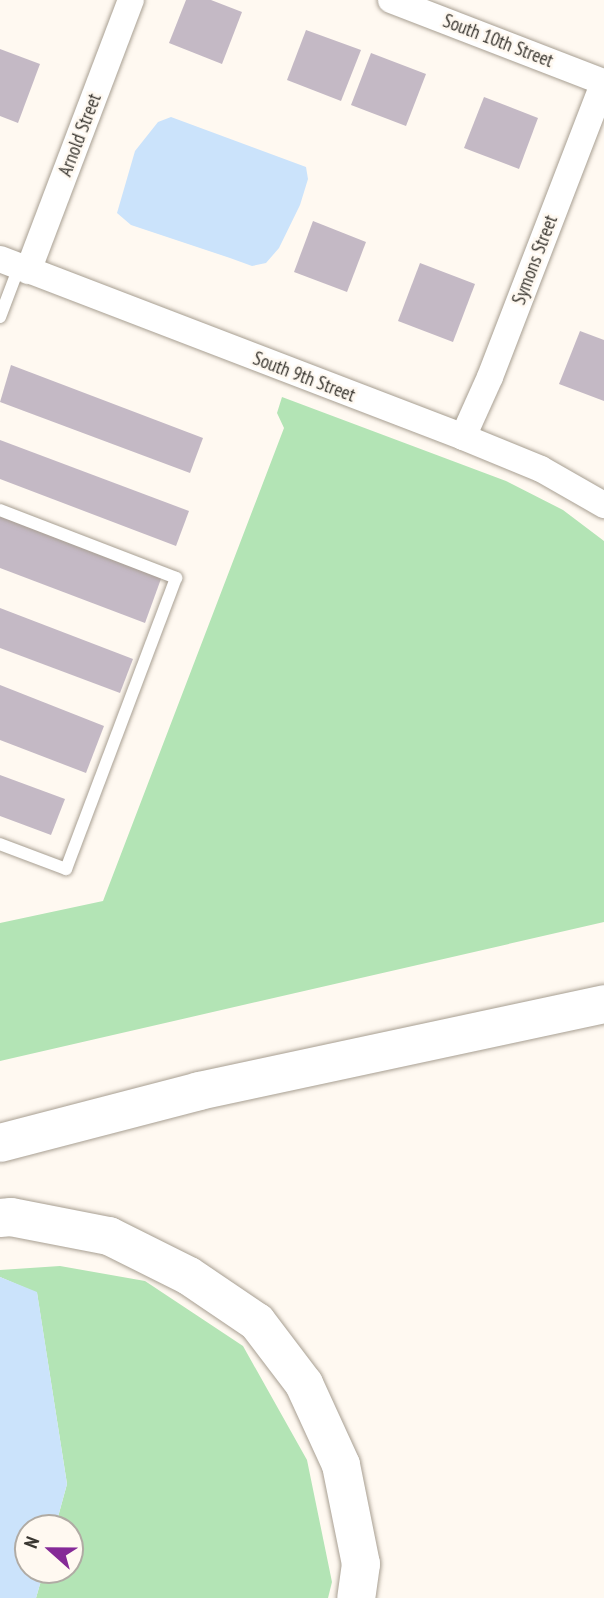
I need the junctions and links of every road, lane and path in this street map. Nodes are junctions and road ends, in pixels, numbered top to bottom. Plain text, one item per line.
1 (131, 0) edge
2 (391, 0) edge
3 (604, 82) edge
4 (16, 266) edge
5 (0, 317) edge
6 (463, 437) junction
7 (604, 505) edge
8 (0, 510) edge
9 (0, 844) edge
10 (604, 1004) edge
11 (0, 1143) edge
12 (0, 1217) edge
13 (356, 1598) edge

1 - 4 street, Arnold Street
2 - 3 street, South 10th Street
3 - 6 street, Symons Street
4 - 5 lane
4 - 6 street, South 9th Street
6 - 7 street, South 9th Street
8 - 9 lane
10 - 11 highway
12 - 13 highway

